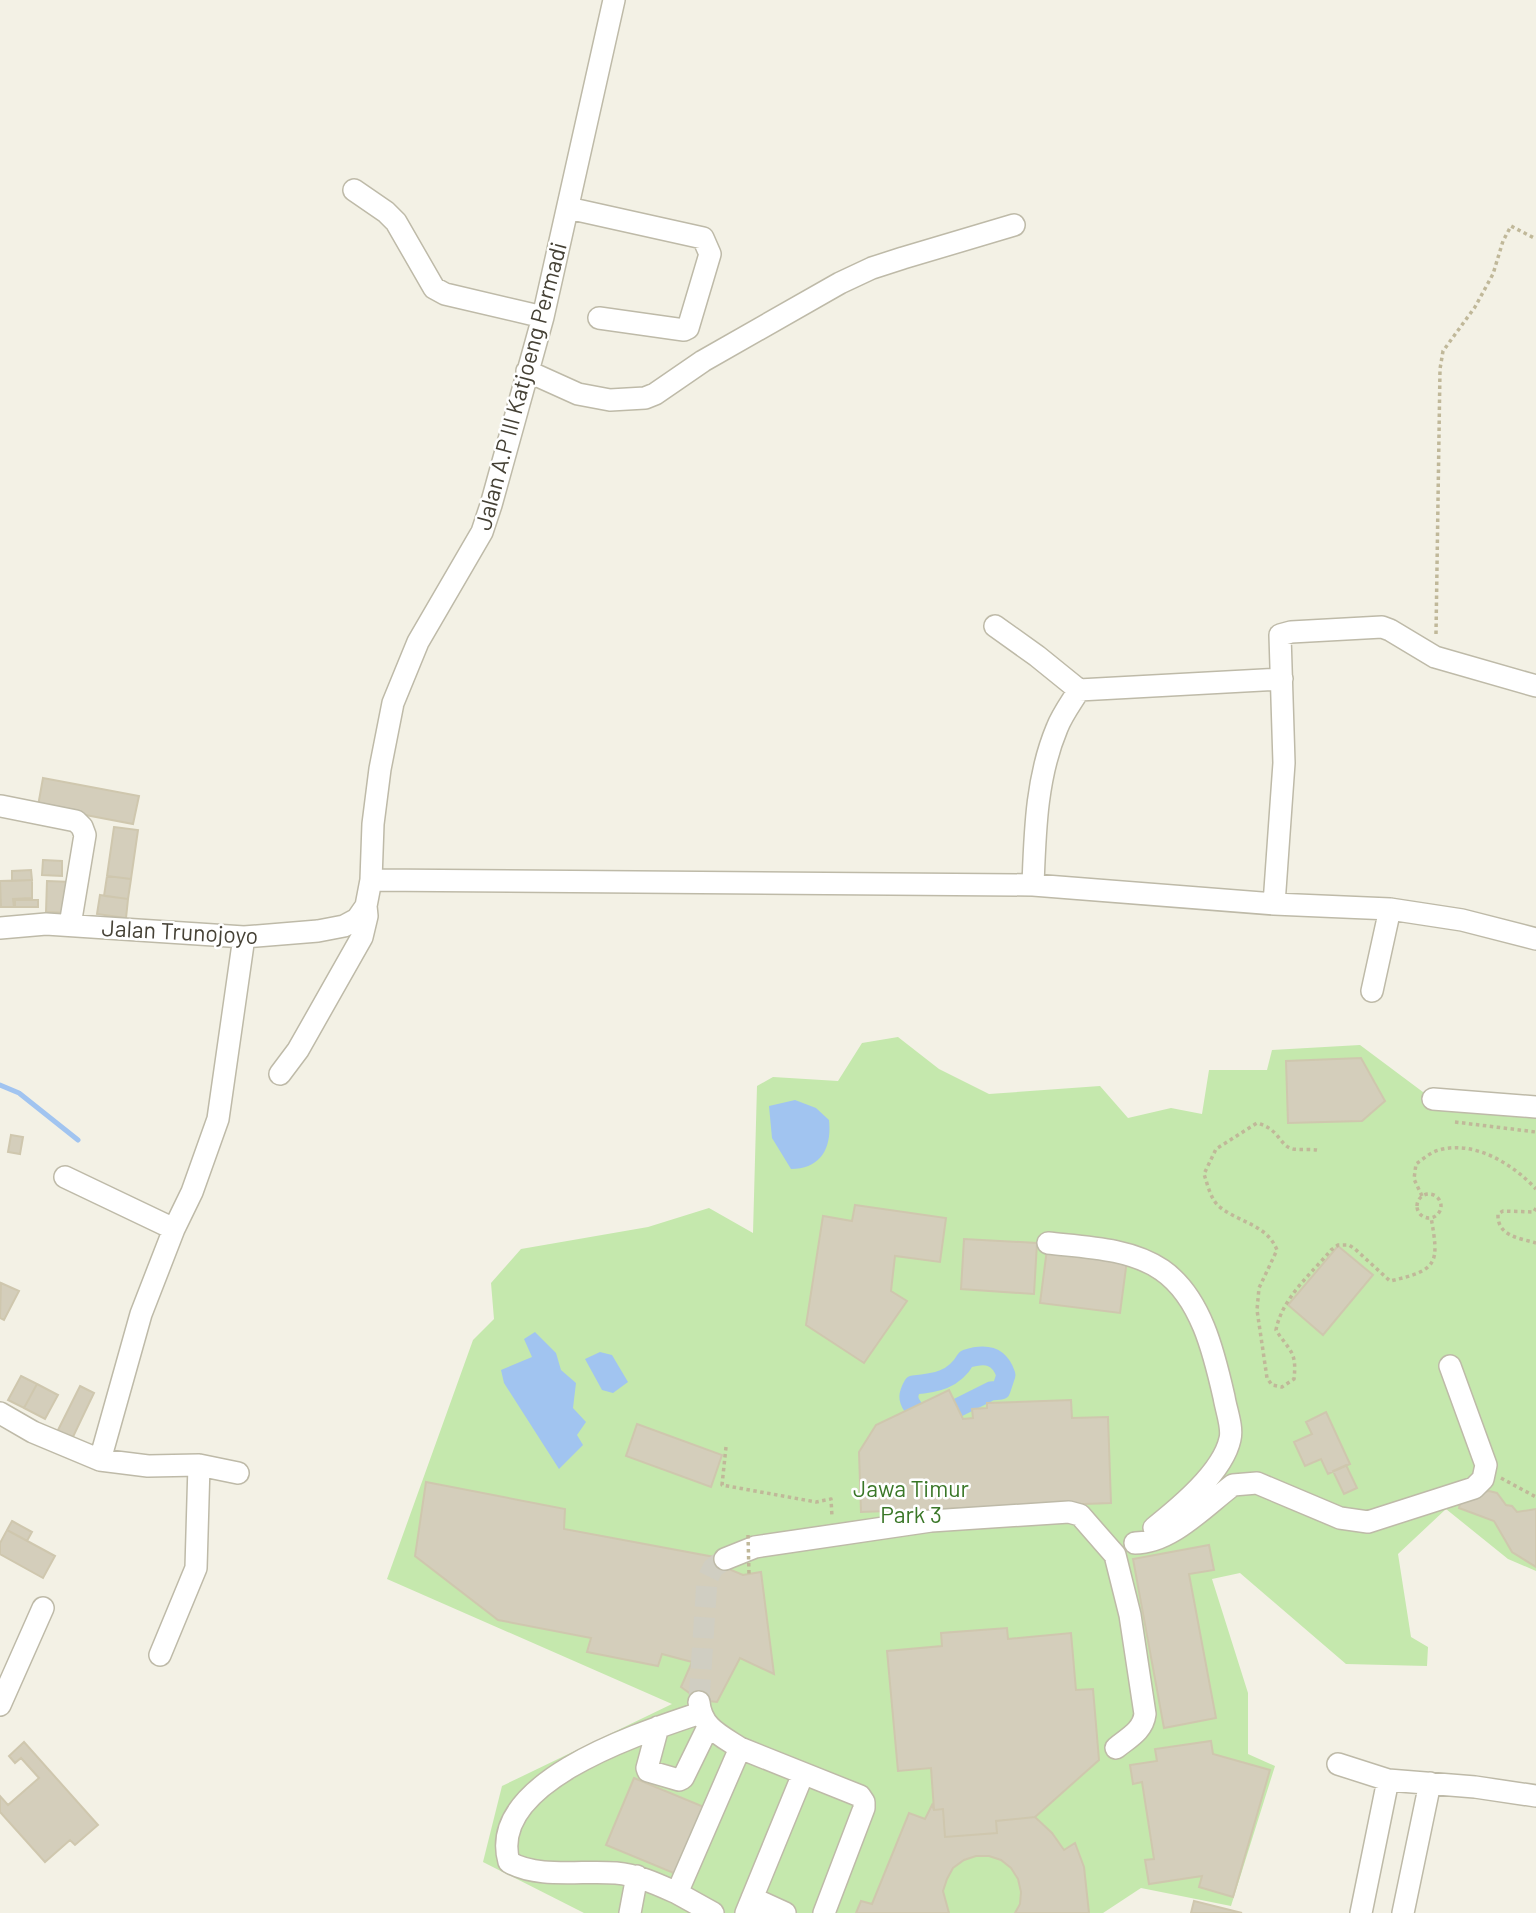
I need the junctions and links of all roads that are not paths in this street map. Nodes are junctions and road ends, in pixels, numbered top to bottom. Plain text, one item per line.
1 (614, 0) edge
2 (354, 190) dead end
3 (568, 208) junction
4 (1014, 225) dead end
5 (543, 317) junction
6 (598, 318) dead end
7 (527, 371) junction
8 (995, 626) dead end
9 (1282, 680) junction
10 (1536, 686) edge
11 (1079, 690) junction
12 (1, 806) edge
13 (371, 880) junction
14 (1033, 885) junction
15 (1274, 904) junction
16 (366, 906) junction
17 (1390, 909) junction
18 (70, 925) junction
19 (0, 928) edge
20 (244, 937) junction
21 (1536, 939) edge
22 (1372, 991) dead end
23 (280, 1074) dead end
24 (1433, 1100) dead end
25 (1536, 1107) edge
26 (65, 1177) dead end
27 (173, 1229) junction
28 (1048, 1242) dead end
29 (1450, 1366) dead end
30 (0, 1413) edge
31 (100, 1460) junction
32 (199, 1465) junction
33 (238, 1473) dead end
34 (1135, 1543) junction
35 (1115, 1555) junction
36 (725, 1559) tunnel mouth
37 (43, 1608) dead end
38 (160, 1655) dead end
39 (0, 1705) edge
40 (702, 1713) junction
41 (658, 1727) junction
42 (740, 1748) junction
43 (1116, 1748) dead end
44 (1338, 1764) dead end
45 (803, 1774) junction
46 (1388, 1780) junction
47 (1430, 1783) junction
48 (1536, 1796) edge
49 (637, 1876) junction
50 (677, 1893) junction
51 (749, 1905) edge
52 (629, 1913) edge
53 (713, 1913) edge
54 (785, 1913) edge
55 (824, 1913) edge
56 (1361, 1913) edge
57 (1403, 1913) edge

1 - 3 street, Jalan A.P III Katjoeng Permadi
2 - 5 street
3 - 5 street, Jalan A.P III Katjoeng Permadi
3 - 6 street
4 - 7 street
5 - 7 street, Jalan A.P III Katjoeng Permadi
7 - 13 street, Jalan A.P III Katjoeng Permadi
8 - 11 street
9 - 10 street
9 - 11 street
9 - 15 street
11 - 14 street
12 - 18 street
13 - 14 street
13 - 16 street
14 - 15 street
15 - 17 street
16 - 20 street, Jalan Trunojoyo
16 - 23 street
17 - 21 street
17 - 22 street
18 - 19 street, Jalan Trunojoyo
18 - 20 street, Jalan Trunojoyo
20 - 27 street
24 - 25 street
26 - 27 street
27 - 31 street
28 - 34 street
29 - 34 street
30 - 31 street
31 - 32 street
32 - 33 street
32 - 38 street
34 - 35 street
35 - 36 street
35 - 43 street
37 - 39 street
40 - 41 street
40 - 41 street
40 - 42 street
41 - 49 street
42 - 45 street
42 - 50 street
44 - 46 street
45 - 51 street
45 - 55 street
46 - 47 street
46 - 56 street
47 - 48 street
47 - 57 street
49 - 50 street
49 - 52 street
50 - 53 street
51 - 54 street

